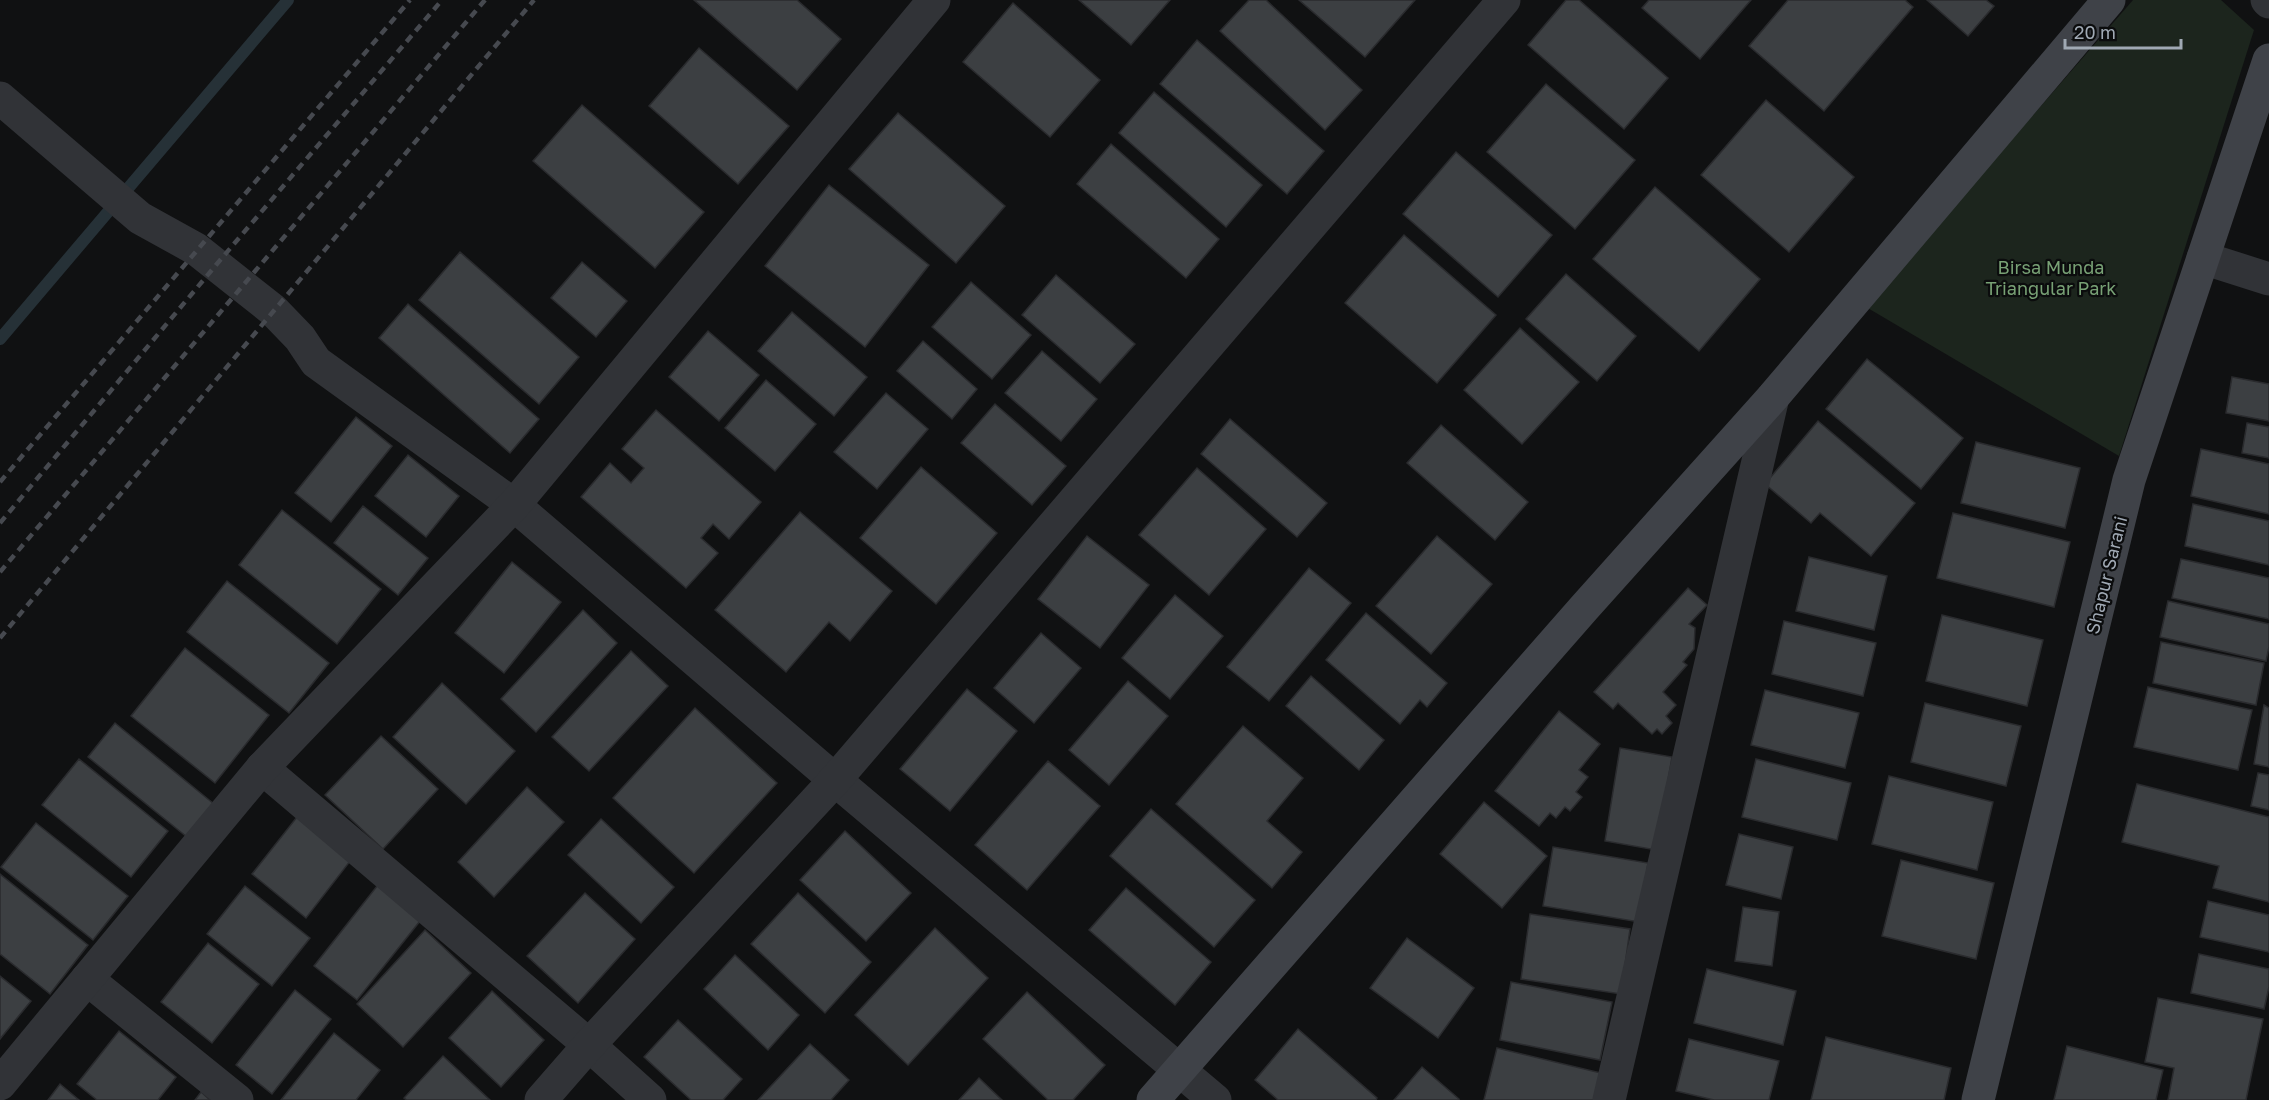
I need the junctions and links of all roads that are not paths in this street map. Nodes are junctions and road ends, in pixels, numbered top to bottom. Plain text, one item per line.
1 (934, 0) edge
2 (1504, 0) edge
3 (2109, 0) edge
4 (2269, 60) edge
5 (0, 98) edge
6 (2203, 258) junction
7 (2269, 279) edge
8 (1773, 397) junction
9 (514, 505) junction
10 (262, 768) junction
11 (835, 780) junction
12 (87, 979) junction
13 (589, 1045) junction
14 (1180, 1070) junction
15 (0, 1083) edge
16 (237, 1100) edge
17 (541, 1100) edge
18 (650, 1100) edge
19 (1153, 1100) edge
20 (1215, 1100) edge
21 (1609, 1100) edge
22 (1977, 1100) edge

1 - 9 street
2 - 11 street
3 - 8 street
4 - 6 street, Shapur Sarani
5 - 9 street
6 - 7 street
6 - 22 street, Shapur Sarani
8 - 14 street
8 - 21 street
9 - 10 street
9 - 11 street
10 - 12 street
10 - 13 street
11 - 13 street
11 - 14 street
12 - 15 street
12 - 16 street
13 - 17 street
13 - 18 street
14 - 19 street
14 - 20 street

